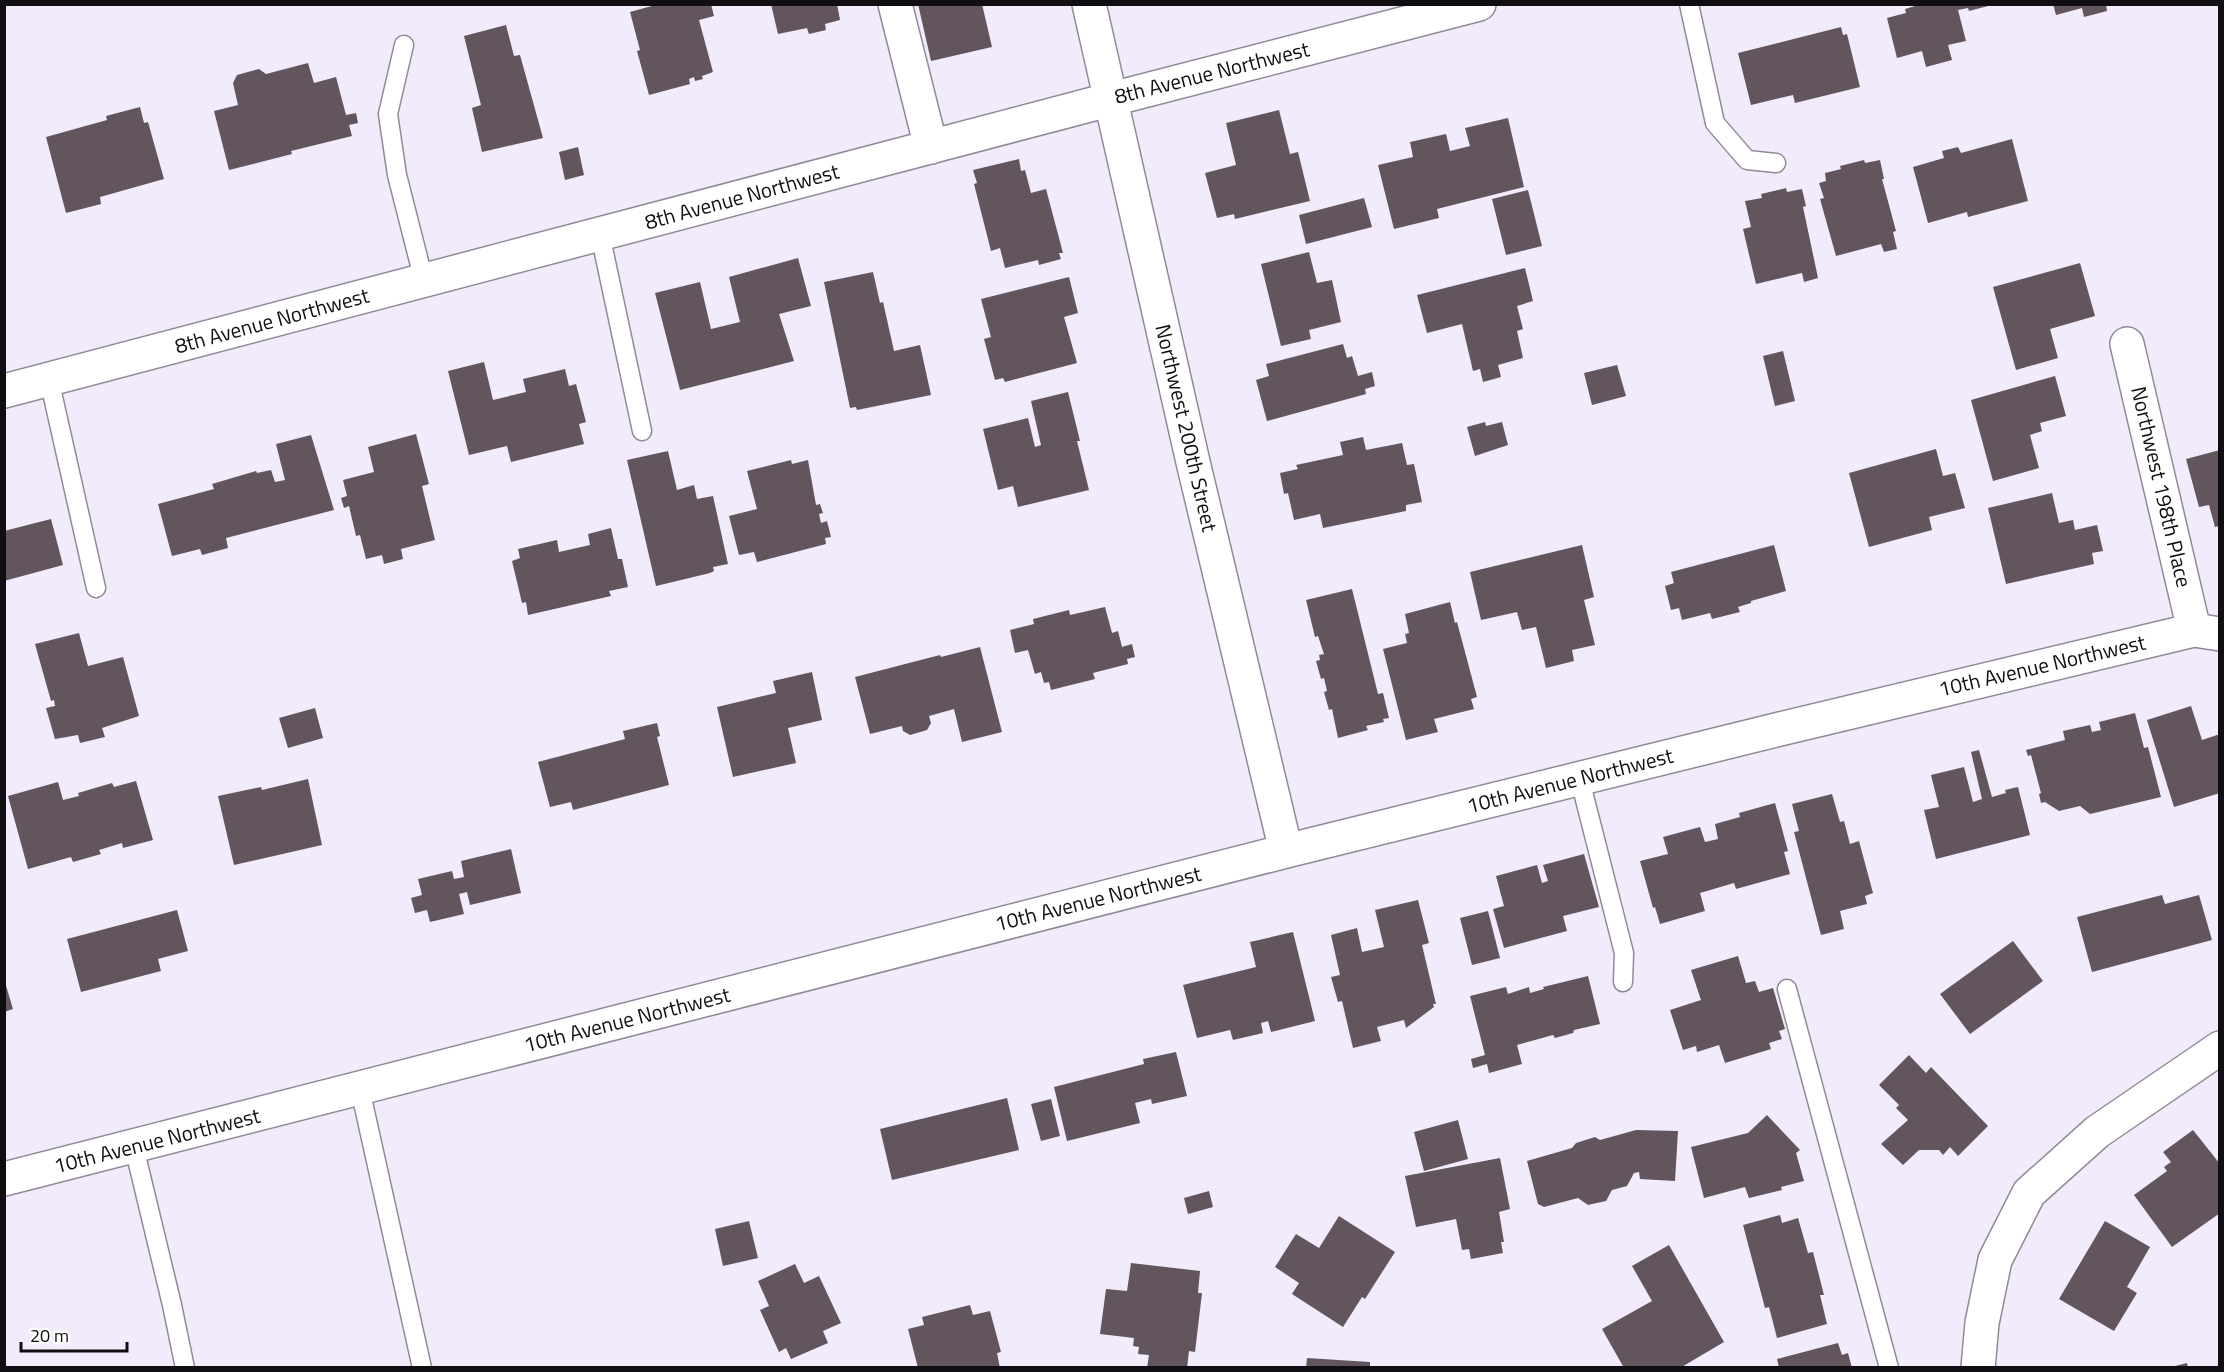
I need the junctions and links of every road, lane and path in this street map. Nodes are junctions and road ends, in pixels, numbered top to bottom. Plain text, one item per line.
1 (895, 4) edge
2 (1089, 4) edge
3 (1479, 4) edge
4 (1689, 4) edge
5 (1405, 14) edge
6 (404, 45) dead end
7 (1112, 99) junction
8 (931, 147) junction
9 (1776, 163) dead end
10 (600, 234) junction
11 (424, 280) junction
12 (2127, 344) dead end
13 (49, 379) junction
14 (4, 391) edge
15 (642, 431) dead end
16 (96, 588) dead end
17 (2207, 632) edge
18 (1580, 780) junction
19 (1286, 851) junction
20 (1623, 982) dead end
21 (1787, 989) dead end
22 (2220, 1048) edge
23 (360, 1089) junction
24 (134, 1146) junction
25 (4, 1179) edge
26 (185, 1368) edge
27 (422, 1368) edge
28 (1888, 1368) edge
29 (1978, 1368) edge

1 - 8 street
2 - 7 street, Northwest 200th Street
3 - 5 street, 8th Avenue Northwest
4 - 9 lane
5 - 7 street, 8th Avenue Northwest
6 - 11 lane
7 - 8 street, 8th Avenue Northwest
7 - 19 street, Northwest 200th Street
8 - 10 street, 8th Avenue Northwest
10 - 11 street, 8th Avenue Northwest
10 - 15 lane
11 - 13 street, 8th Avenue Northwest
12 - 17 street, Northwest 198th Place
13 - 14 street, 8th Avenue Northwest
13 - 16 lane
17 - 18 street, 10th Avenue Northwest
18 - 19 street, 10th Avenue Northwest
18 - 20 lane
19 - 23 street, 10th Avenue Northwest
21 - 28 lane
22 - 29 street
23 - 24 street, 10th Avenue Northwest
23 - 27 lane
24 - 25 street, 10th Avenue Northwest
24 - 26 lane

